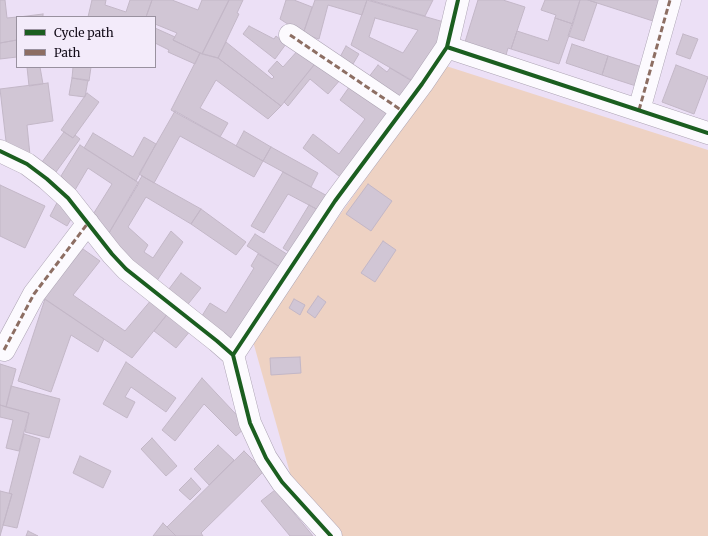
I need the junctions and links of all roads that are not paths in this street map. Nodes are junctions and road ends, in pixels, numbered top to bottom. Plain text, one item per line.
1 (458, 0) edge
2 (670, 0) edge
3 (290, 34) dead end
4 (447, 47) junction
5 (401, 110) junction
6 (639, 110) junction
7 (708, 133) edge
8 (0, 151) edge
9 (88, 223) junction
10 (4, 350) dead end
11 (233, 355) junction
12 (331, 536) edge

1 - 4 street
2 - 6 street
3 - 5 street
4 - 5 street
4 - 6 street
5 - 11 street
6 - 7 street
8 - 9 street
9 - 10 street
9 - 11 street
11 - 12 street

